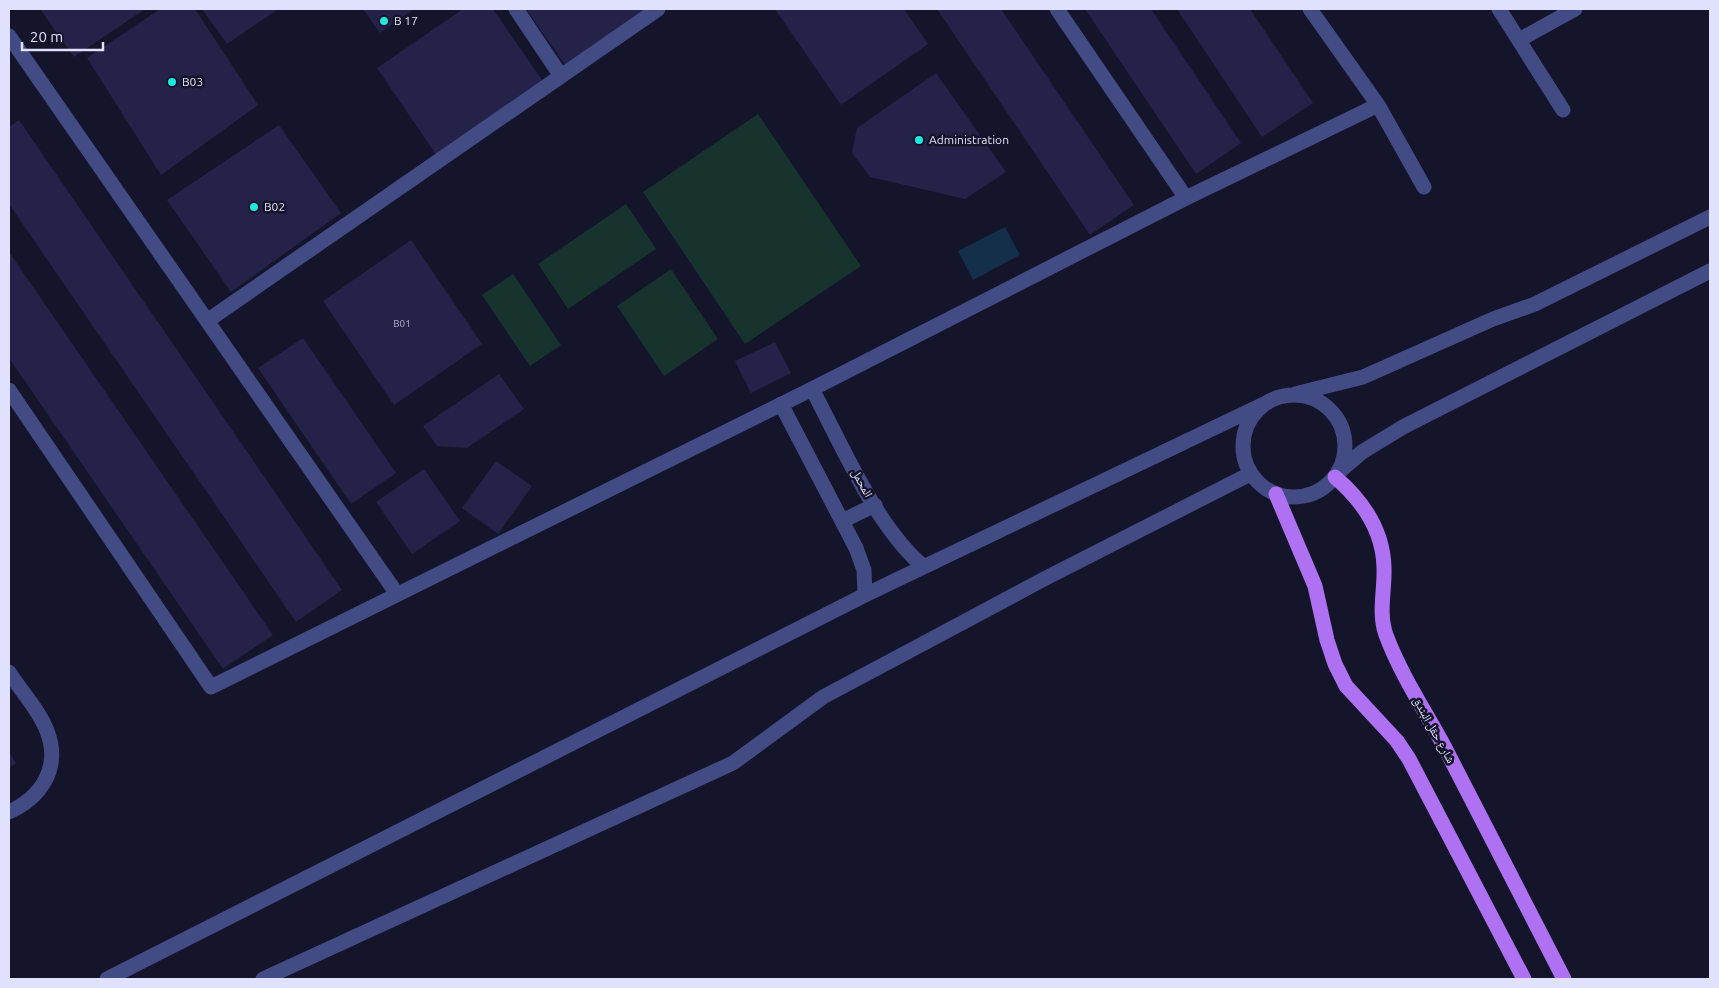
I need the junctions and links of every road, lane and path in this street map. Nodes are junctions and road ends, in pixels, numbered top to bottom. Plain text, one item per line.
1 (516, 9) edge
2 (658, 9) edge
3 (1057, 9) edge
4 (1310, 9) edge
5 (1498, 9) edge
6 (1575, 9) edge
7 (1519, 40) junction
8 (11, 45) edge
9 (561, 76) junction
10 (1378, 105) junction
11 (1562, 110) dead end
12 (1424, 187) dead end
13 (1186, 198) junction
14 (1710, 217) edge
15 (1710, 272) edge
16 (207, 321) junction
17 (812, 389) junction
18 (9, 390) edge
19 (1295, 394) junction
20 (781, 404) junction
21 (1264, 404) junction
22 (1250, 474) junction
23 (1337, 474) junction
24 (1276, 494) junction
25 (875, 505) junction
26 (842, 521) junction
27 (924, 568) junction
28 (397, 594) junction
29 (866, 595) junction
30 (9, 672) edge
31 (9, 812) edge
32 (106, 979) edge
33 (263, 979) edge
34 (1524, 979) edge
35 (1564, 979) edge

1 - 9 street
2 - 9 street
3 - 13 street
4 - 10 street
5 - 7 street
6 - 7 street
7 - 11 street
8 - 16 street
9 - 16 street
10 - 12 street
10 - 13 street
13 - 17 street
14 - 19 street
15 - 23 street
16 - 28 street
17 - 20 street
17 - 25 street, المحمل
18 - 28 street
19 - 21 street
19 - 23 street
20 - 26 street
20 - 28 street
21 - 22 street
21 - 27 street
22 - 24 street
22 - 33 street
23 - 24 street
23 - 35 main road, شارع حقل البندق
24 - 34 main road
25 - 26 street
25 - 27 street, المحمل
26 - 29 street
27 - 29 street
29 - 32 street
30 - 31 street

